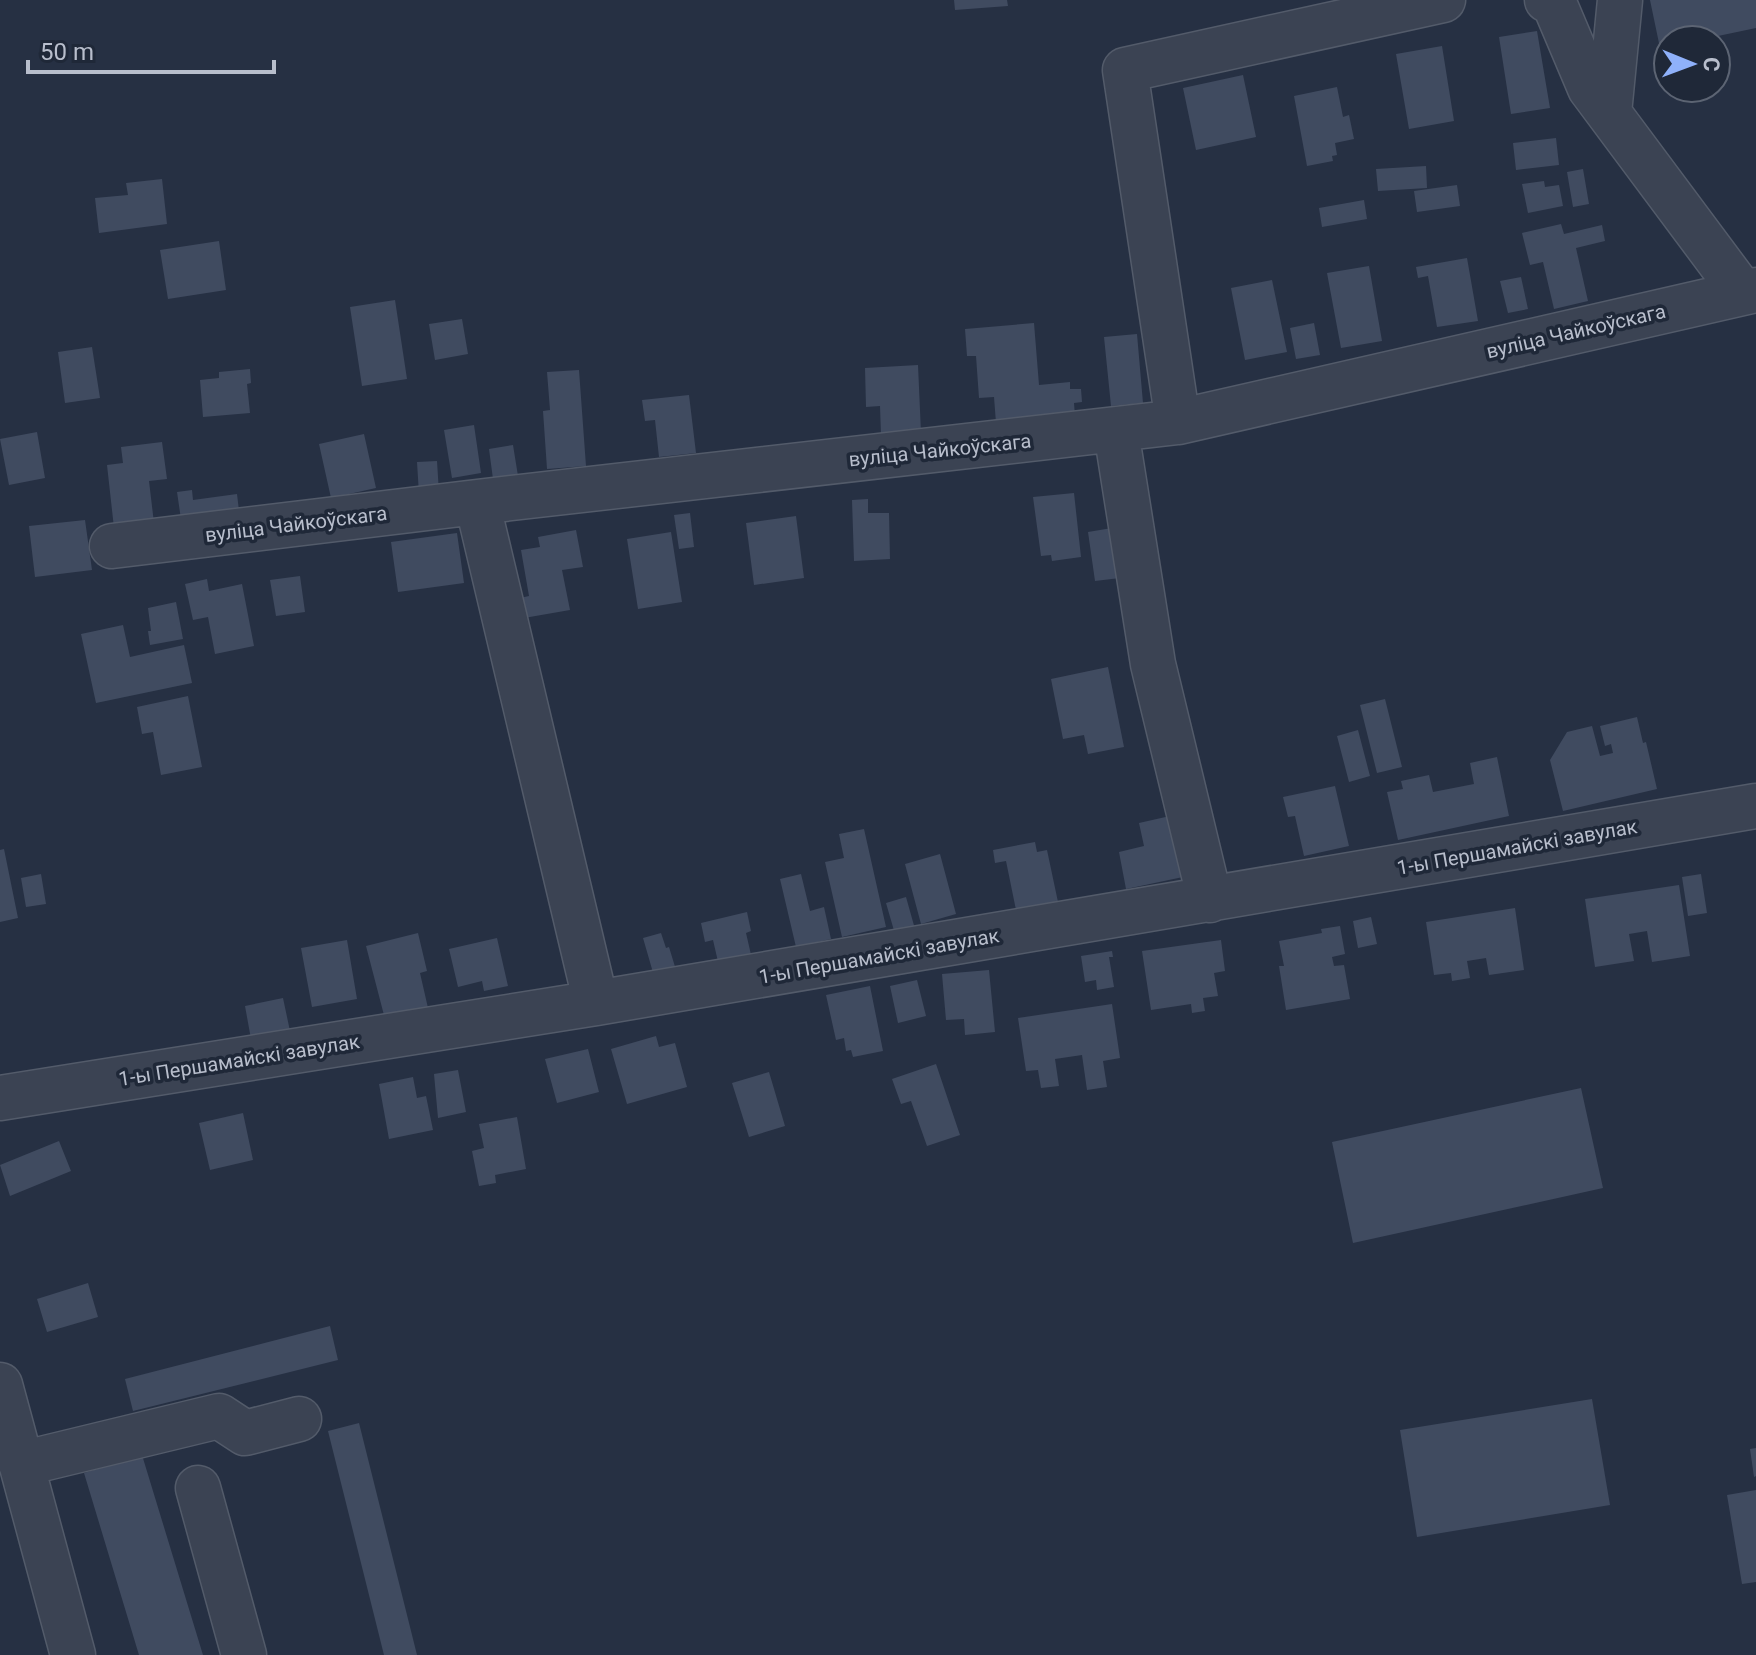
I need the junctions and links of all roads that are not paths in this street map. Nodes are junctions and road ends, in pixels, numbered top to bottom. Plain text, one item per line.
1 (1443, 0) edge
2 (1547, 0) edge
3 (1620, 0) edge
4 (1609, 113) junction
5 (1749, 291) edge
6 (1178, 422) junction
7 (1116, 431) junction
8 (477, 502) junction
9 (112, 546) dead end
10 (1756, 806) edge
11 (1210, 900) junction
12 (596, 1003) junction
13 (0, 1098) edge
14 (0, 1385) edge
15 (299, 1419) dead end
16 (21, 1464) junction
17 (198, 1488) dead end
18 (73, 1655) edge
19 (244, 1655) edge

1 - 6 street
2 - 4 street
3 - 4 street
4 - 5 street
5 - 6 street, вуліца Чайкоўскага
6 - 7 street, вуліца Чайкоўскага
7 - 8 street, вуліца Чайкоўскага
7 - 11 street
8 - 9 street, вуліца Чайкоўскага
8 - 12 street
10 - 11 street, 1-ы Першамайскі завулак
11 - 12 street, 1-ы Першамайскі завулак
12 - 13 street, 1-ы Першамайскі завулак
14 - 16 street
15 - 16 street
16 - 18 street
17 - 19 street

